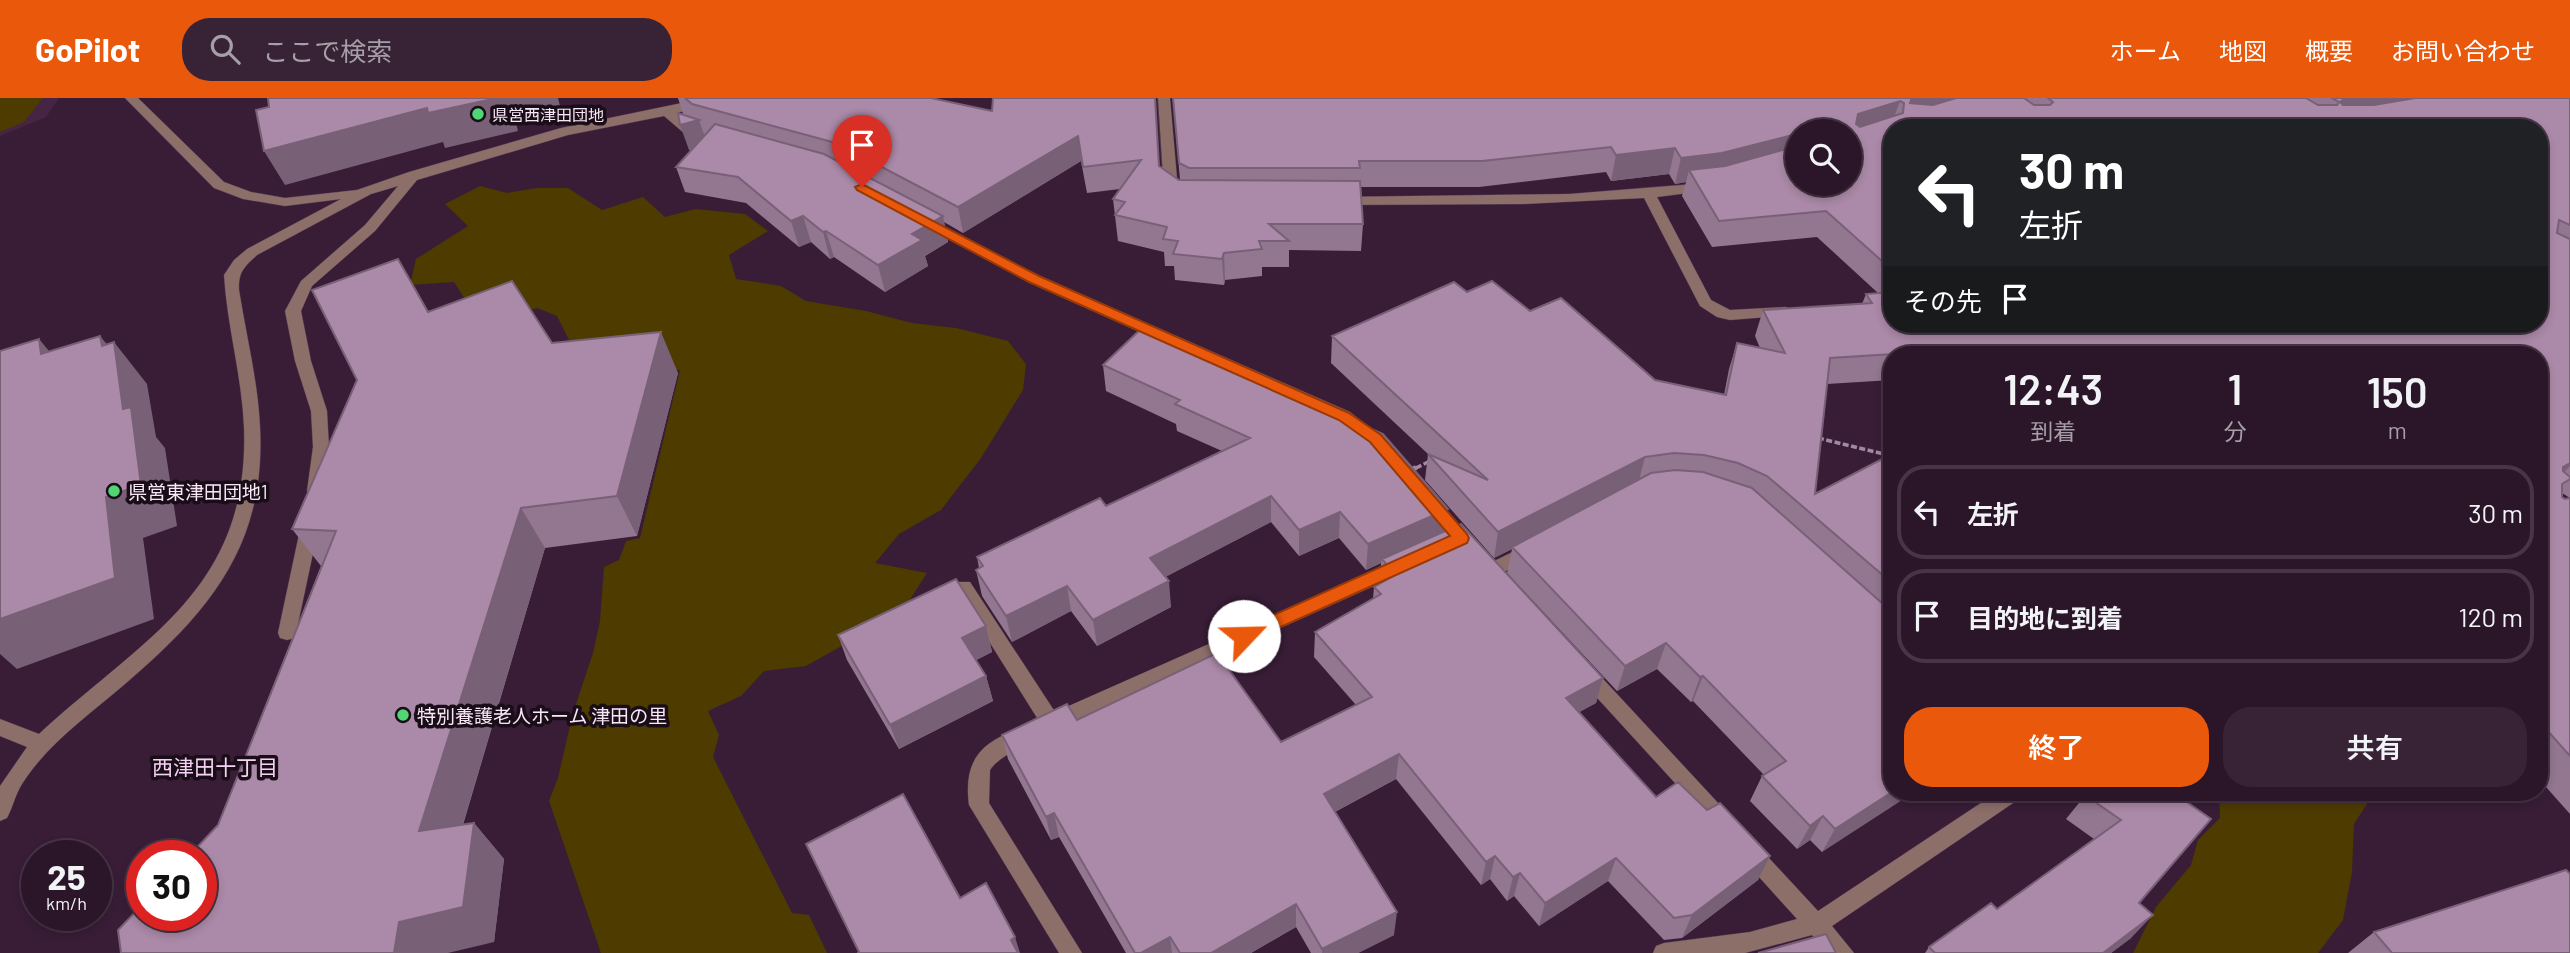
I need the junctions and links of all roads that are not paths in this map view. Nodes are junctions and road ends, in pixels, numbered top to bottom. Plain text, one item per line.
1 (131, 98) edge
2 (721, 98) edge
3 (1164, 98) edge
4 (667, 112) junction
5 (708, 139) edge
6 (414, 175) junction
7 (1717, 185) edge
8 (366, 191) junction
9 (1649, 194) junction
10 (1187, 201) edge
11 (1324, 201) edge
12 (911, 214) edge
13 (1796, 311) edge
14 (1405, 473) edge
15 (1541, 544) edge
16 (1476, 554) edge
17 (1424, 555) edge
18 (964, 587) edge
19 (287, 633) dead end
20 (1575, 661) edge
21 (1051, 723) junction
22 (0, 727) edge
23 (41, 744) junction
24 (2000, 801) edge
25 (0, 813) edge
26 (1816, 924) junction
27 (1071, 953) edge
28 (1664, 953) edge
29 (1843, 953) edge

1 - 8 street
2 - 4 street
3 - 10 street
4 - 5 street
4 - 6 street
6 - 8 street
6 - 19 street
7 - 9 street
8 - 23 street
9 - 11 street
9 - 13 street
12 - 14 street
15 - 16 street
17 - 21 street
18 - 21 street
20 - 26 street
21 - 27 street
22 - 23 street
23 - 25 street
24 - 26 street
26 - 28 street
26 - 29 street

